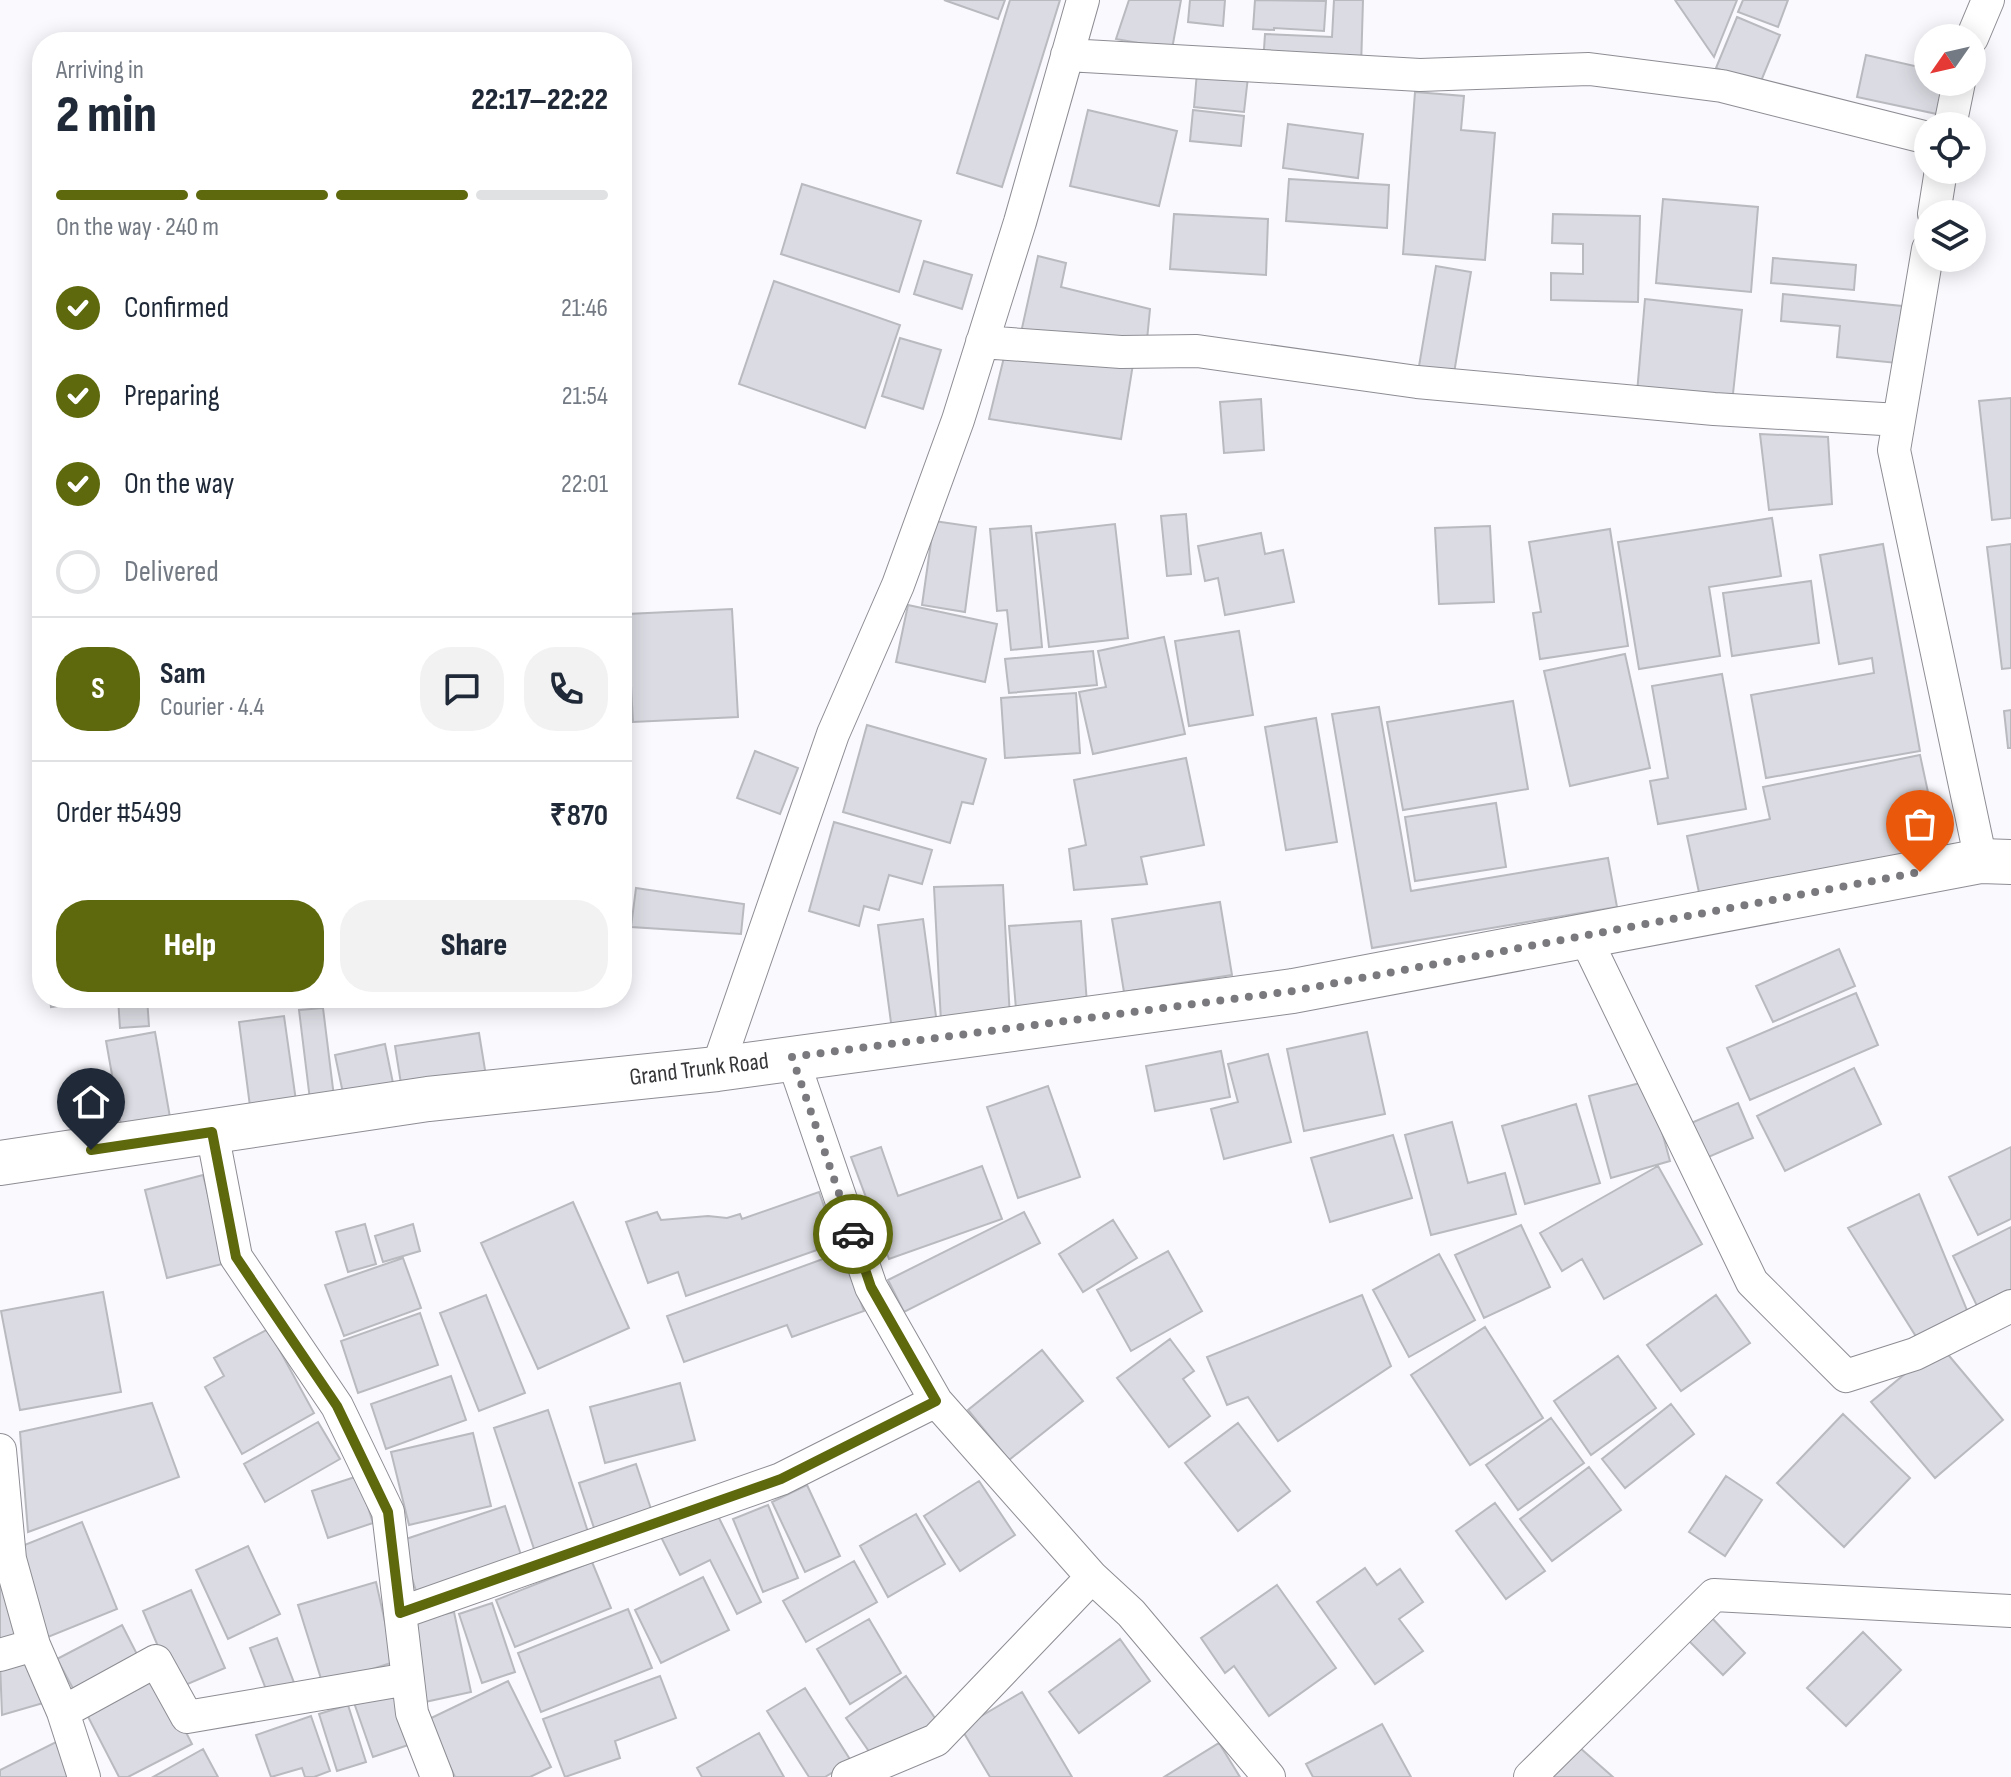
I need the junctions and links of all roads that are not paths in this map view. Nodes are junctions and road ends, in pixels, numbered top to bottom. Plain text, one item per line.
1 (1083, 0) edge
2 (1988, 0) edge
3 (1978, 24) edge
4 (1067, 55) junction
5 (1914, 134) edge
6 (1924, 272) edge
7 (982, 342) junction
8 (1899, 420) junction
9 (1996, 861) edge
10 (1584, 935) junction
11 (792, 1057) junction
12 (717, 1069) junction
13 (212, 1132) junction
14 (0, 1163) edge
15 (2011, 1306) edge
16 (936, 1401) junction
17 (0, 1450) edge
18 (1092, 1577) junction
19 (2011, 1611) edge
20 (400, 1613) junction
21 (34, 1645) junction
22 (0, 1655) edge
23 (408, 1679) junction
24 (63, 1712) junction
25 (84, 1777) edge
26 (437, 1777) edge
27 (848, 1777) edge
28 (1269, 1777) edge
29 (1530, 1777) edge

1 - 4 street
2 - 3 street
4 - 5 street
4 - 7 street
6 - 8 street
7 - 8 street
7 - 12 street
8 - 9 street
9 - 10 main road, Grand Trunk Road
10 - 11 main road, Grand Trunk Road
10 - 15 street
11 - 12 main road, Grand Trunk Road
11 - 16 street
12 - 13 main road, Grand Trunk Road
13 - 14 main road, Grand Trunk Road
13 - 20 street
16 - 18 street
16 - 20 street
17 - 21 street
18 - 27 street
18 - 28 street
19 - 29 street
20 - 23 street
21 - 22 street
21 - 24 street
23 - 24 street
23 - 26 street
24 - 25 street

